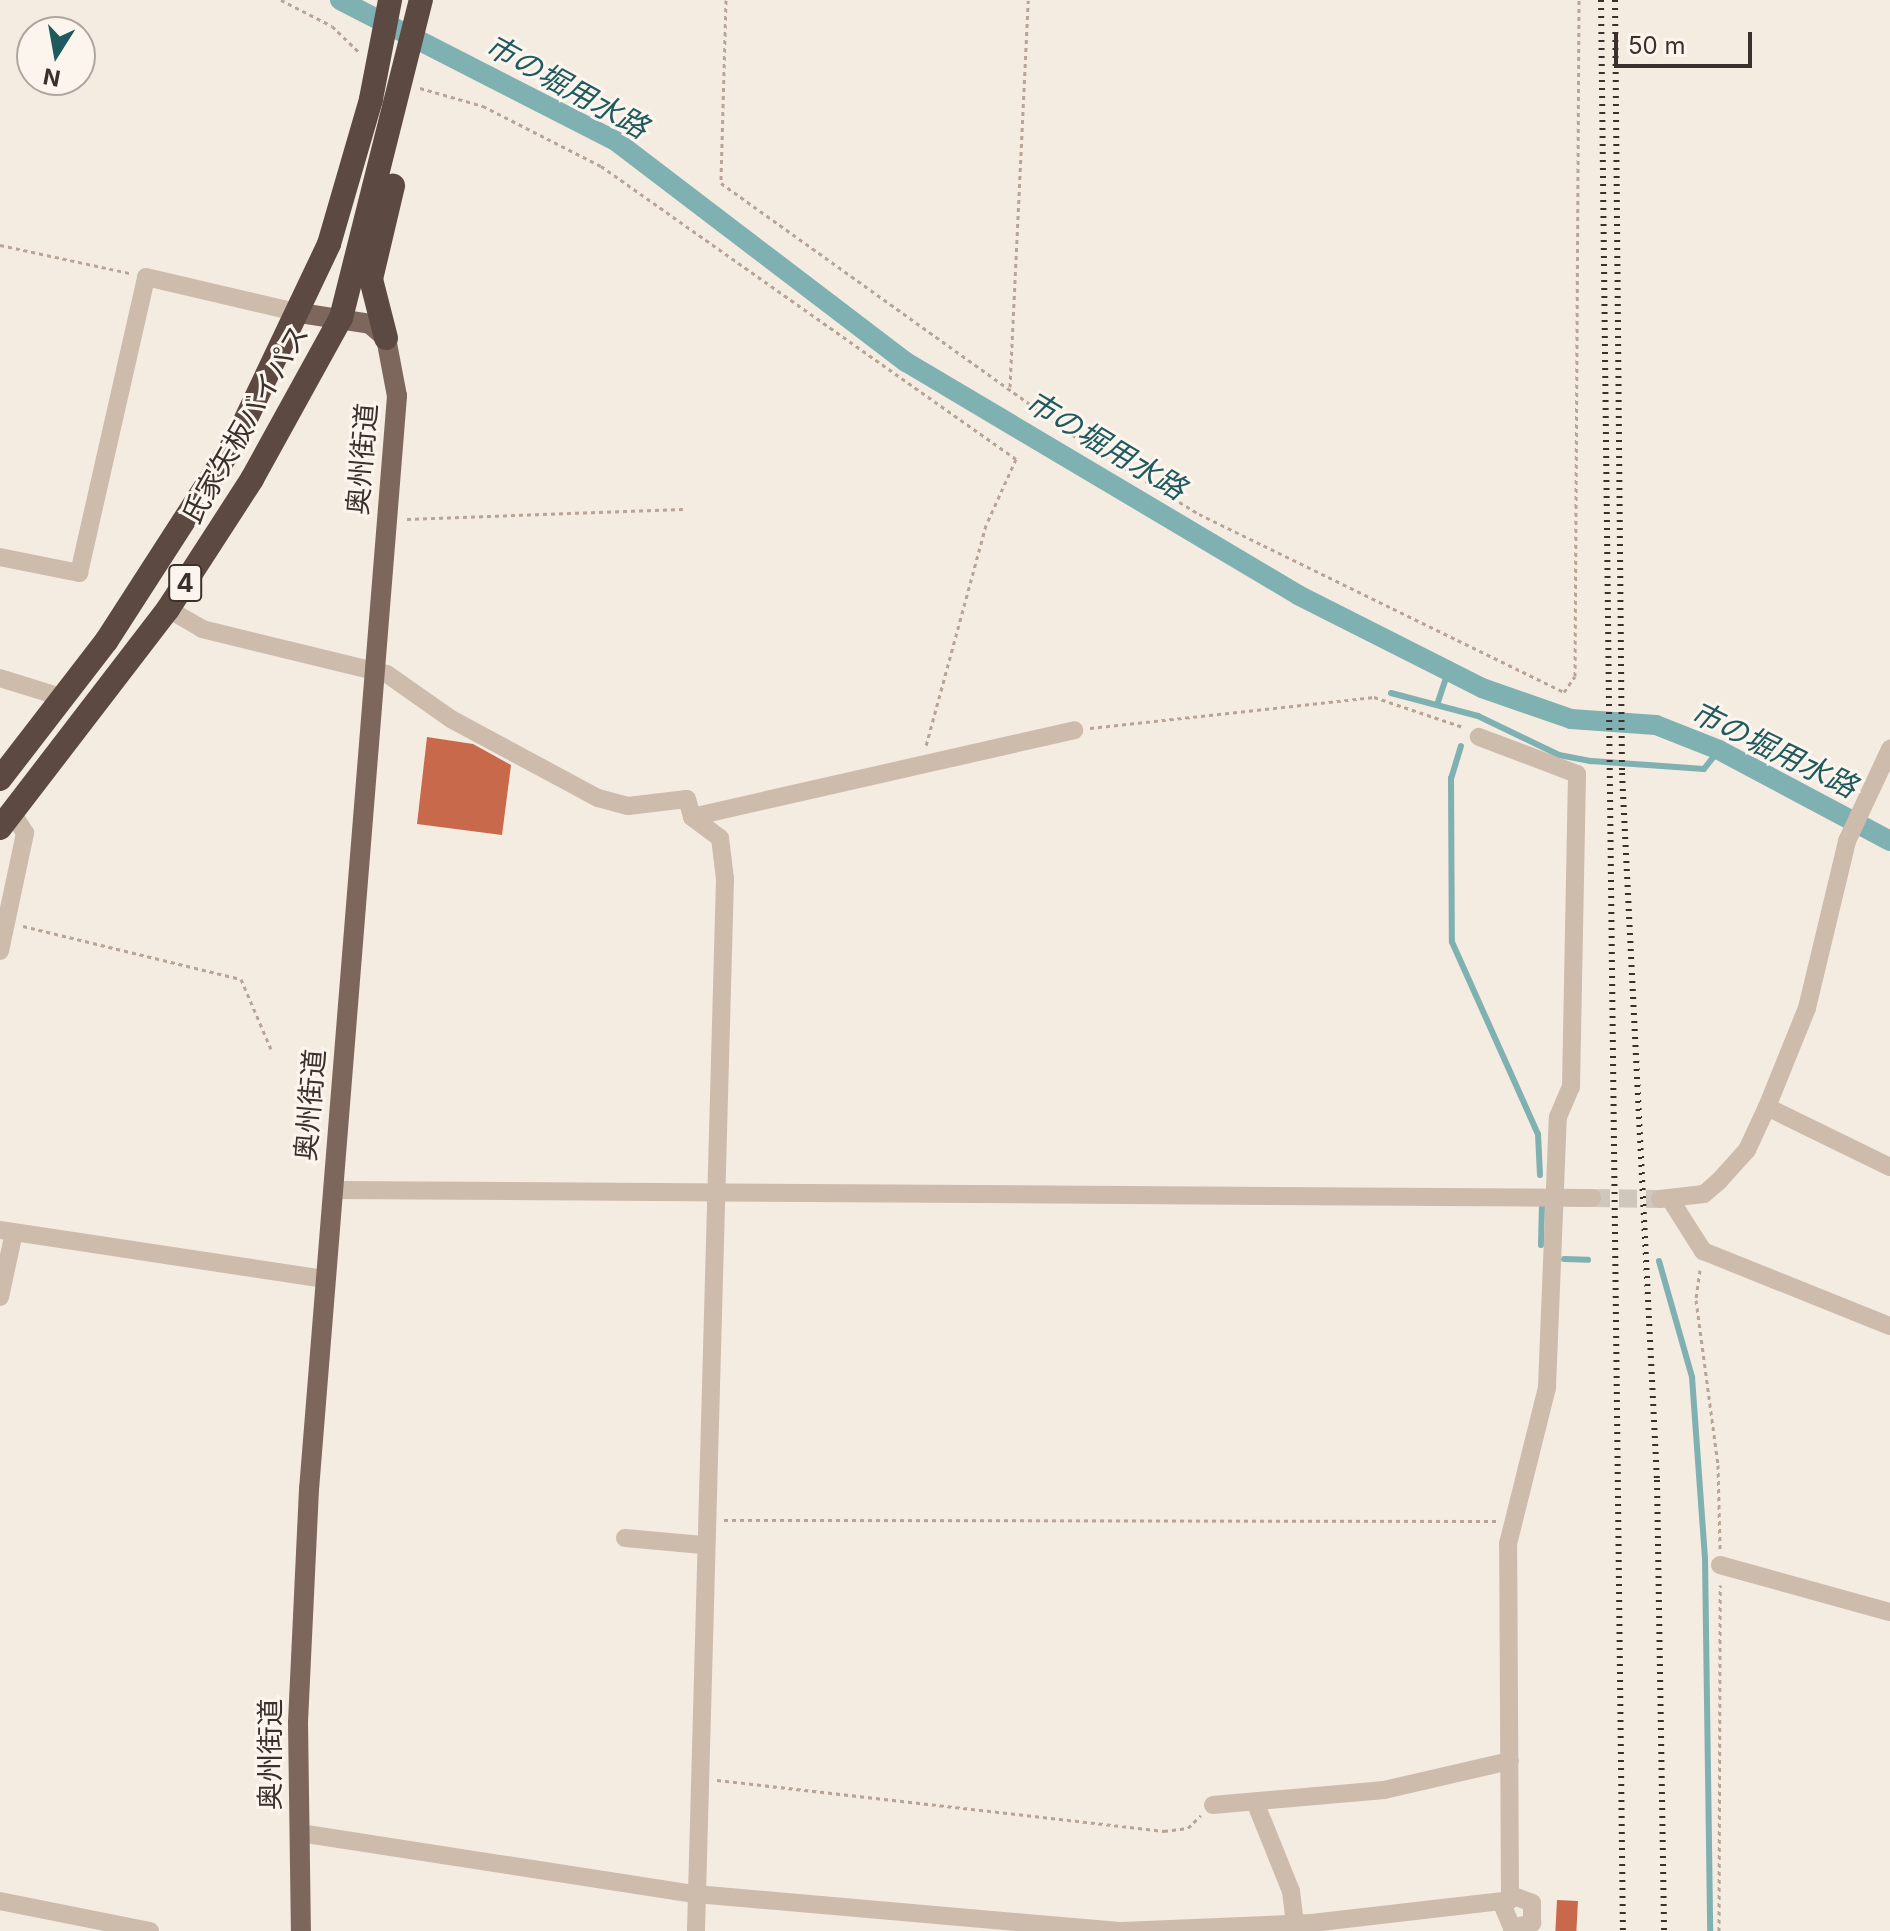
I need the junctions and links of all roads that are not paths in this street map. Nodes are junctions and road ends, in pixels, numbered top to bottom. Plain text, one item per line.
1 (390, 0) edge
2 (420, 6) edge
3 (394, 128) junction
4 (300, 313) junction
5 (341, 318) junction
6 (386, 338) junction
7 (0, 557) edge
8 (168, 609) junction
9 (373, 669) junction
10 (0, 678) edge
11 (61, 697) junction
12 (1074, 730) road end
13 (1479, 737) road end
14 (1890, 749) edge
15 (0, 779) edge
16 (692, 817) junction
17 (6, 820) edge
18 (0, 951) edge
19 (1767, 1107) junction
20 (1890, 1167) edge
21 (333, 1190) junction
22 (717, 1195) junction
23 (1558, 1197) junction
24 (1592, 1198) tunnel mouth
25 (7, 1231) edge
26 (325, 1279) junction
27 (0, 1297) edge
28 (1890, 1326) edge
29 (625, 1538) dead end
30 (703, 1545) junction
31 (1720, 1565) road end
32 (1890, 1612) edge
33 (1510, 1761) junction
34 (1255, 1802) junction
35 (1213, 1805) road end
36 (300, 1833) junction
37 (696, 1894) junction
38 (0, 1901) edge
39 (1307, 1926) edge
40 (150, 1931) edge
41 (301, 1931) edge
42 (696, 1931) edge
43 (1121, 1931) edge

1 - 4 highway, 4
2 - 3 highway, 4
3 - 5 highway, 4
3 - 6 highway
4 - 5 main road
4 - 7 street
4 - 11 highway, 氏家矢板バイパス / 4
5 - 6 main road
5 - 8 highway, 氏家矢板バイパス / 4
6 - 9 main road, 奥州街道
8 - 9 street
8 - 17 highway, 氏家矢板バイパス / 4
9 - 16 street
9 - 21 main road, 奥州街道
10 - 11 street
11 - 15 highway, 氏家矢板バイパス / 4
12 - 16 street
13 - 23 street
14 - 19 street
16 - 22 street
17 - 18 street
19 - 20 street
19 - 28 street
21 - 22 street
21 - 26 main road, 奥州街道
22 - 23 street
22 - 30 street
23 - 24 street
23 - 33 street
25 - 26 street
25 - 27 street
26 - 36 main road, 奥州街道
29 - 30 street
30 - 37 street
31 - 32 street
33 - 34 street
33 - 39 street
34 - 35 street
34 - 39 street
36 - 37 street
36 - 41 main road, 奥州街道
37 - 42 street
37 - 43 street
38 - 40 street
39 - 43 street

